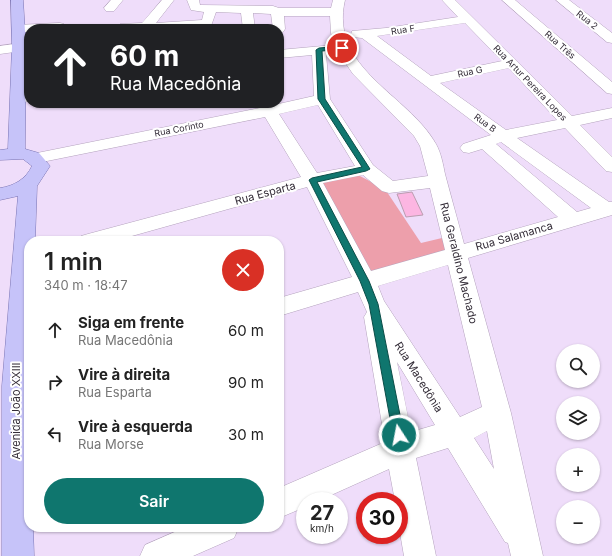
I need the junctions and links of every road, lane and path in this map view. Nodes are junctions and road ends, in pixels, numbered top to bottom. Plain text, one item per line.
1 (17, 0) edge
2 (168, 0) edge
3 (299, 0) edge
4 (448, 0) edge
5 (508, 0) edge
6 (562, 0) edge
7 (194, 3) edge
8 (231, 4) edge
9 (337, 6) edge
10 (211, 9) junction
11 (247, 9) junction
12 (275, 11) junction
13 (314, 11) junction
14 (468, 19) junction
15 (148, 24) edge
16 (205, 24) edge
17 (248, 24) edge
18 (277, 24) edge
19 (18, 29) junction
20 (24, 29) edge
21 (365, 34) junction
22 (612, 39) edge
23 (340, 40) junction
24 (24, 46) edge
25 (0, 50) edge
26 (319, 50) junction
27 (284, 54) edge
28 (512, 63) junction
29 (428, 81) junction
30 (612, 90) edge
31 (23, 97) edge
32 (322, 99) junction
33 (284, 105) edge
34 (263, 108) edge
35 (269, 108) edge
36 (612, 113) edge
37 (568, 122) junction
38 (503, 136) junction
39 (8, 154) edge
40 (37, 158) junction
41 (612, 167) edge
42 (366, 169) junction
43 (312, 180) junction
44 (438, 181) junction
45 (28, 184) junction
46 (0, 194) edge
47 (609, 209) edge
48 (573, 219) junction
49 (27, 236) edge
50 (106, 236) edge
51 (456, 253) junction
52 (369, 293) junction
53 (284, 306) edge
54 (24, 321) edge
55 (22, 384) edge
56 (497, 413) junction
57 (454, 433) junction
58 (401, 449) junction
59 (284, 501) edge
60 (211, 532) edge
61 (525, 549) edge
62 (18, 556) edge
63 (156, 556) edge
64 (420, 556) edge

1 - 19 main road
2 - 15 street
3 - 13 street
4 - 14 street, Rua Artur Pereira Lopes
5 - 30 street, Rua Três
6 - 22 street, Rua 2
7 - 10 street
8 - 10 street
8 - 11 street
9 - 13 street
9 - 23 street
10 - 16 street
11 - 12 street
11 - 17 street
12 - 13 street
12 - 18 street
14 - 21 street, Rua F
14 - 28 street, Rua Artur Pereira Lopes
19 - 20 street
19 - 24 main road
21 - 23 street, Rua F
21 - 29 street, Rua B
23 - 26 street, Rua F
23 - 44 street, Rua Geraldino Machado
24 - 25 street
24 - 31 main road
26 - 27 street, Rua F
26 - 32 street
28 - 29 street, Rua G
28 - 37 street, Rua Artur Pereira Lopes
29 - 38 street, Rua B
31 - 39 main road
32 - 33 street, Rua Corinto
32 - 42 street
34 - 40 street, Rua Corinto
35 - 43 street, Rua Macedônia
36 - 37 street
37 - 38 street
37 - 41 street, Rua Artur Pereira Lopes
38 - 47 street, Rua B
38 - 48 street, Rua B
39 - 40 main road
40 - 45 main road
42 - 43 street, Rua Esparta
42 - 44 street
43 - 50 street, Rua Esparta
43 - 52 street, Rua Macedônia
44 - 51 street, Rua Geraldino Machado
45 - 46 main road
45 - 49 main road, Avenida João XXIII
47 - 48 street, Rua Salamanca
48 - 51 street, Rua Salamanca
51 - 52 street, Rua Salamanca
51 - 56 street, Rua Geraldino Machado
52 - 53 street, Rua Salamanca
52 - 57 street, Rua Macedônia
52 - 58 street
54 - 55 main road, Avenida João XXIII
55 - 62 main road, Avenida João XXIII
56 - 57 street
56 - 61 street, Rua Geraldino Machado
57 - 58 street
57 - 61 street, Rua Macedônia
58 - 59 street
58 - 64 street
60 - 63 street

